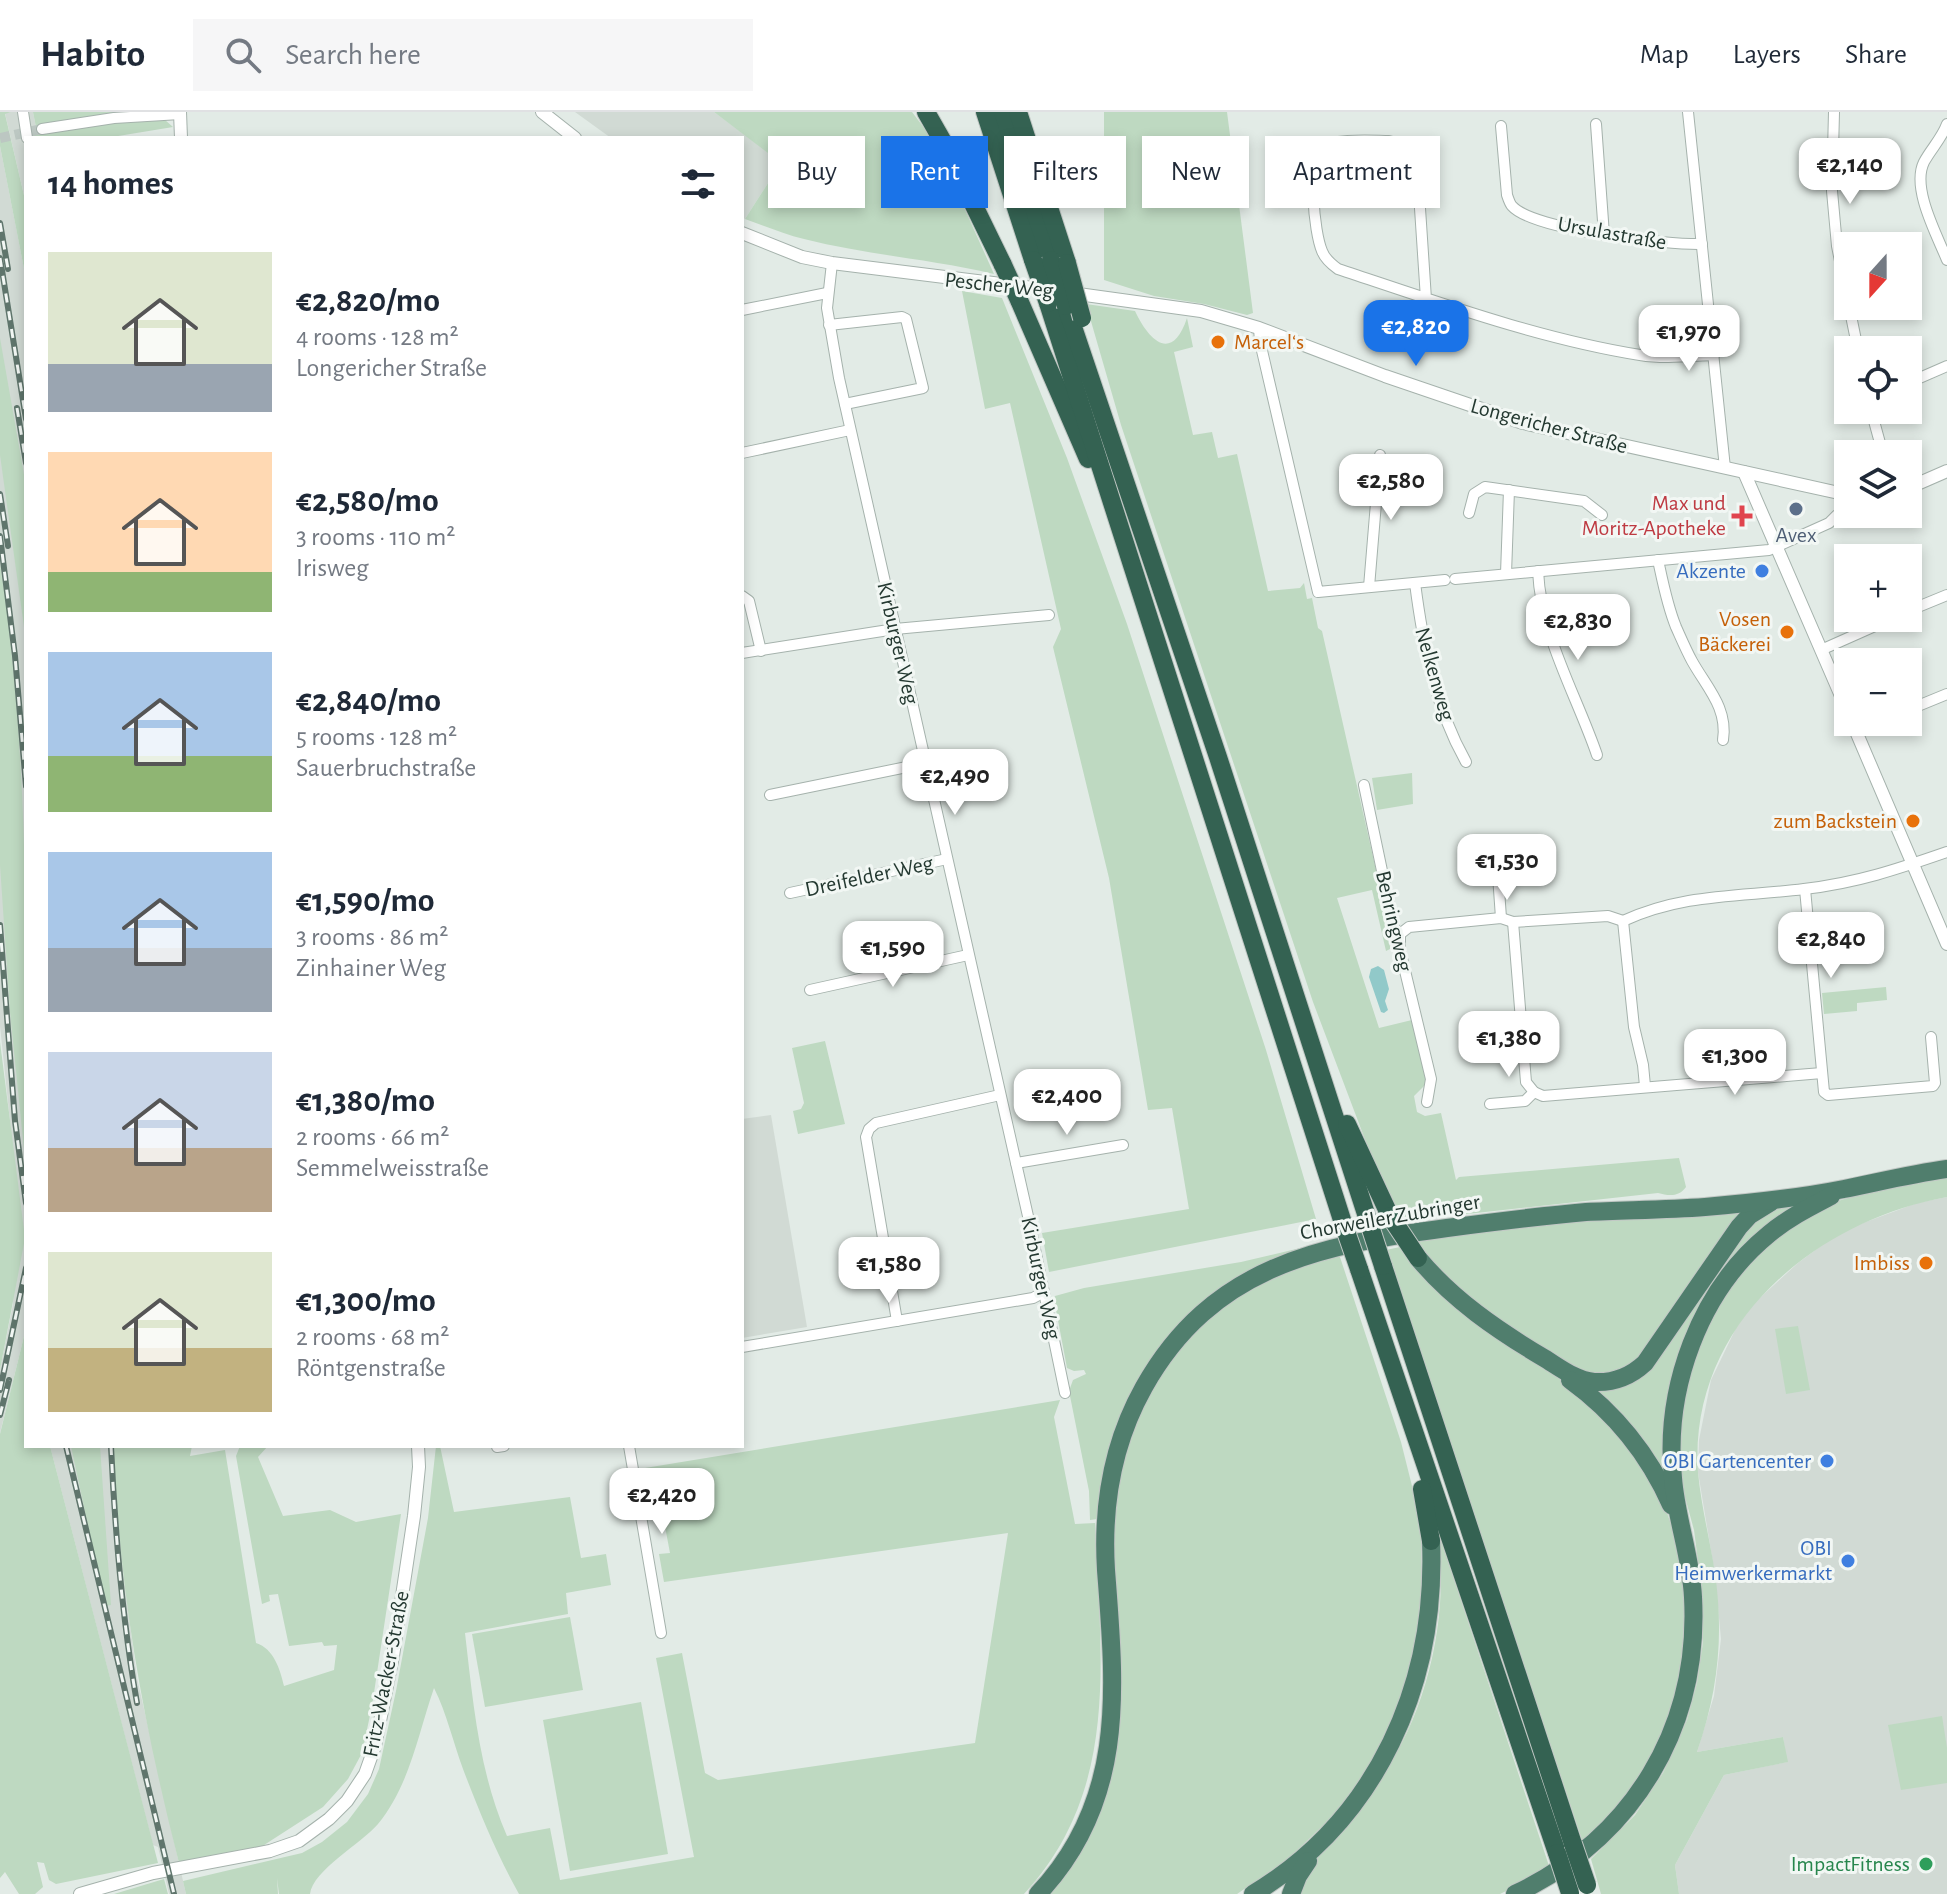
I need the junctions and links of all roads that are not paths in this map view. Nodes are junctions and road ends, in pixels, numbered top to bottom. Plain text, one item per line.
1 (23, 112) edge
2 (542, 112) edge
3 (926, 112) edge
4 (985, 112) edge
5 (1003, 112) edge
6 (1018, 112) edge
7 (1032, 112) edge
8 (1688, 112) edge
9 (1834, 112) edge
10 (180, 113) edge
11 (1596, 124) dead end
12 (1947, 124) edge
13 (1501, 126) dead end
14 (42, 129) tunnel mouth
15 (27, 136) edge
16 (181, 136) edge
17 (570, 136) edge
18 (1026, 136) edge
19 (1036, 136) edge
20 (1048, 208) edge
21 (1836, 232) edge
22 (744, 234) edge
23 (1604, 235) junction
24 (1702, 244) junction
25 (1947, 260) edge
26 (1050, 261) junction
27 (832, 263) junction
28 (827, 293) junction
29 (1426, 299) junction
30 (1057, 304) junction
31 (744, 310) edge
32 (829, 325) junction
33 (1259, 328) junction
34 (1714, 355) junction
35 (1947, 366) edge
36 (1922, 377) edge
37 (845, 404) junction
38 (1104, 417) junction
39 (850, 430) junction
40 (744, 453) edge
41 (1380, 455) dead end
42 (1725, 468) junction
43 (1947, 471) edge
44 (1744, 472) junction
45 (1922, 482) edge
46 (1509, 490) junction
47 (1834, 492) edge
48 (1469, 513) dead end
49 (1602, 515) dead end
50 (1834, 518) edge
51 (1122, 537) junction
52 (1777, 547) junction
53 (1658, 560) junction
54 (1538, 571) junction
55 (1506, 574) junction
56 (1415, 583) junction
57 (1369, 587) junction
58 (1947, 595) edge
59 (744, 597) edge
60 (1922, 605) edge
61 (1049, 615) dead end
62 (895, 629) junction
63 (1862, 632) edge
64 (1821, 650) junction
65 (761, 651) junction
66 (744, 653) edge
67 (1834, 680) edge
68 (1947, 694) edge
69 (1922, 704) edge
70 (1859, 736) edge
71 (1723, 740) dead end
72 (1597, 755) dead end
73 (1466, 762) dead end
74 (926, 763) junction
75 (1364, 785) dead end
76 (770, 795) dead end
77 (1947, 852) edge
78 (947, 859) junction
79 (1488, 860) dead end
80 (1913, 863) junction
81 (1805, 889) junction
82 (790, 893) dead end
83 (1501, 918) junction
84 (1623, 921) junction
85 (1513, 922) junction
86 (1400, 934) junction
87 (1947, 944) edge
88 (968, 955) junction
89 (810, 990) dead end
90 (1304, 1027) junction
91 (1931, 1037) dead end
92 (1822, 1073) junction
93 (1645, 1086) junction
94 (1534, 1092) junction
95 (1000, 1095) junction
96 (1427, 1102) dead end
97 (1490, 1104) dead end
98 (1123, 1145) dead end
99 (1016, 1163) junction
100 (1947, 1169) edge
101 (1844, 1189) junction
102 (1777, 1199) junction
103 (1044, 1292) junction
104 (897, 1321) junction
105 (1524, 1346) junction
106 (744, 1347) edge
107 (1399, 1389) junction
108 (1065, 1393) dead end
109 (418, 1448) edge
110 (629, 1448) edge
111 (1677, 1518) junction
112 (661, 1633) dead end
113 (1328, 1832) junction
114 (1565, 1849) junction
115 (1258, 1891) edge
116 (1579, 1892) edge
117 (80, 1894) edge
118 (1038, 1894) edge
119 (1291, 1894) edge
120 (1515, 1894) edge

1 - 15 street
2 - 17 street
3 - 51 highway, bridge
4 - 26 highway
5 - 26 highway
6 - 18 highway
7 - 19 highway
8 - 24 street
9 - 21 street
10 - 14 street
10 - 16 street
11 - 23 street
12 - 25 street
13 - 23 street, Ursulastraße
20 - 26 highway
22 - 27 street, Pescher Weg
23 - 24 street, Ursulastraße
24 - 34 street
26 - 30 highway, bridge
26 - 38 highway, bridge
27 - 28 street, Kirburger Weg
27 - 33 street, Pescher Weg
28 - 31 street
28 - 32 street, Kirburger Weg
29 - 29 street
29 - 34 street
30 - 38 highway
30 - 51 highway
32 - 37 street, Kirburger Weg
32 - 37 street
33 - 42 street, Longericher Straße
33 - 57 street
34 - 42 street
35 - 36 street
37 - 39 street, Kirburger Weg
38 - 90 highway
39 - 40 street
39 - 62 street, Kirburger Weg
41 - 57 street
42 - 44 street, Longericher Straße
43 - 45 street
44 - 47 street, Longericher Straße
44 - 52 street
46 - 48 street
46 - 49 street
46 - 55 street
50 - 52 street
51 - 107 highway, bridge
52 - 53 street
52 - 64 street
53 - 54 street
53 - 71 street
54 - 55 street
54 - 72 street
55 - 56 street
56 - 57 street
56 - 73 street, Nelkenweg
58 - 60 street
59 - 65 street
61 - 62 street
62 - 65 street
62 - 74 street, Kirburger Weg
63 - 64 street
64 - 67 street
65 - 66 street
68 - 69 street
70 - 80 street
74 - 76 street
74 - 78 street, Kirburger Weg
75 - 86 street, Behringweg
77 - 80 street
78 - 82 street, Dreifelder Weg
78 - 88 street, Kirburger Weg
79 - 83 street
80 - 81 street
80 - 87 street
81 - 84 street
81 - 92 street
83 - 85 street
83 - 86 street
84 - 85 street
84 - 93 street
85 - 94 street
86 - 96 street, Behringweg
88 - 89 street
88 - 95 street, Kirburger Weg
90 - 105 highway, bridge
90 - 114 highway, bridge
91 - 92 street
92 - 93 street
93 - 94 street
94 - 97 street
95 - 99 street, Kirburger Weg
95 - 104 street
98 - 99 street
99 - 103 street, Kirburger Weg
100 - 101 highway, Chorweiler Zubringer
101 - 102 highway, Chorweiler Zubringer
101 - 111 highway, Chorweiler Zubringer
102 - 105 highway
102 - 118 highway, Chorweiler Zubringer
103 - 104 street
103 - 108 street, Kirburger Weg
104 - 106 street
105 - 111 highway
107 - 113 highway
107 - 114 highway
109 - 117 street, Fritz-Wacker-Straße
110 - 112 street
111 - 120 highway, Chorweiler Zubringer
113 - 115 highway
113 - 119 highway
114 - 116 highway, bridge

